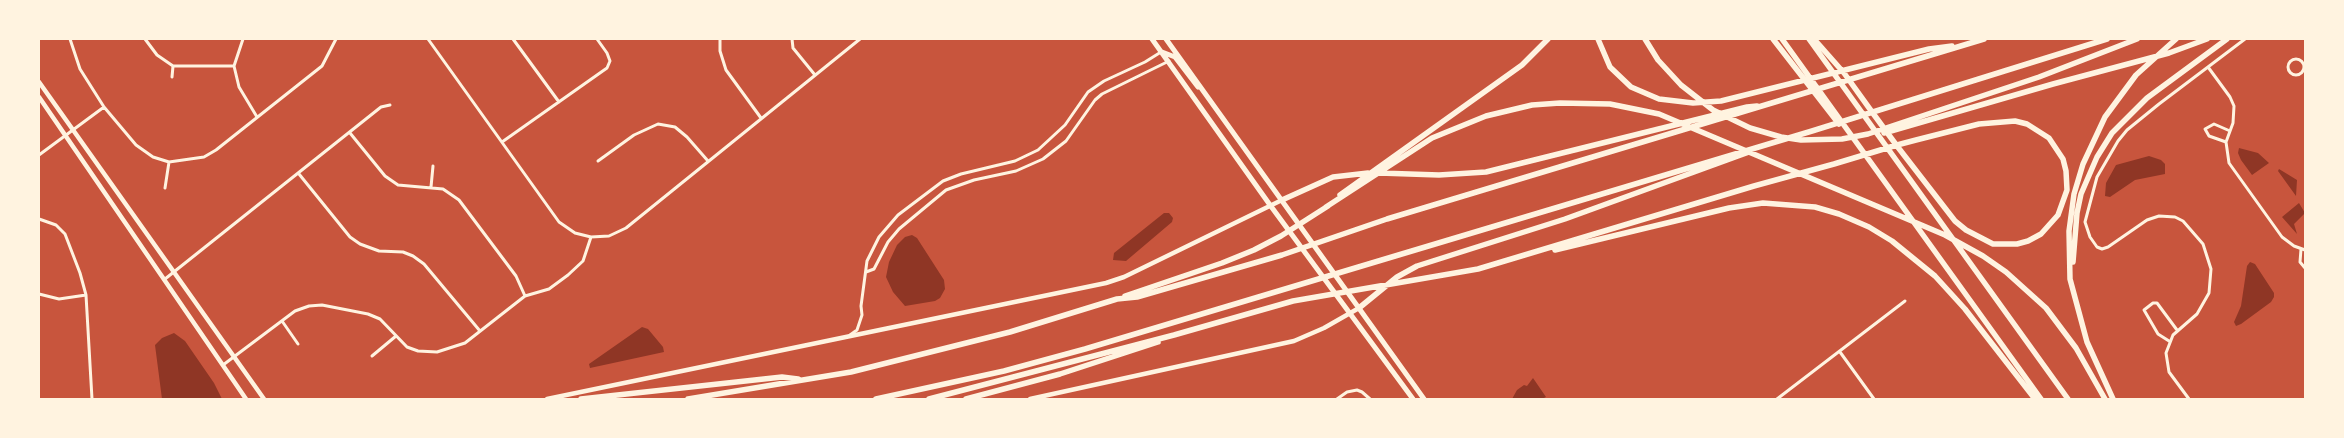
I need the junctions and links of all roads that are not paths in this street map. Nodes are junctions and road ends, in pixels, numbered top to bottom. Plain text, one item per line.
1 (70, 39) edge
2 (145, 39) edge
3 (243, 39) edge
4 (336, 39) edge
5 (428, 39) edge
6 (513, 39) edge
7 (597, 39) edge
8 (720, 39) edge
9 (792, 39) edge
10 (860, 39) edge
11 (1152, 39) edge
12 (1166, 39) edge
13 (1548, 39) edge
14 (1598, 39) edge
15 (1645, 39) edge
16 (1772, 39) edge
17 (1782, 39) edge
18 (1809, 39) edge
19 (1814, 39) edge
20 (1984, 39) edge
21 (2107, 39) edge
22 (2137, 39) edge
23 (2207, 39) edge
24 (2227, 39) edge
25 (2245, 39) edge
26 (2174, 40) edge
27 (1971, 43) junction
28 (1170, 44) junction
29 (1162, 52) junction
30 (1170, 58) junction
31 (2304, 62) edge
32 (173, 66) junction
33 (234, 66) junction
34 (2208, 67) junction
35 (815, 75) junction
36 (172, 77) dead end
37 (39, 82) edge
38 (1207, 96) junction
39 (39, 97) edge
40 (558, 102) junction
41 (390, 105) dead end
42 (1769, 105) junction
43 (104, 107) junction
44 (257, 116) junction
45 (761, 118) junction
46 (1921, 120) junction
47 (72, 130) junction
48 (2230, 131) junction
49 (350, 133) junction
50 (66, 135) junction
51 (502, 142) junction
52 (2226, 142) junction
53 (1765, 145) junction
54 (39, 154) edge
55 (598, 161) dead end
56 (708, 161) junction
57 (169, 162) junction
58 (433, 166) dead end
59 (299, 174) junction
60 (1884, 180) junction
61 (431, 187) junction
62 (165, 188) dead end
63 (1282, 200) junction
64 (1270, 205) junction
65 (1326, 208) junction
66 (39, 219) edge
67 (591, 237) junction
68 (2303, 249) edge
69 (1535, 253) junction
70 (2305, 268) edge
71 (866, 272) junction
72 (173, 273) junction
73 (165, 279) junction
74 (2074, 292) junction
75 (39, 294) edge
76 (86, 295) junction
77 (526, 296) junction
78 (1117, 300) junction
79 (1905, 301) dead end
80 (1359, 308) junction
81 (1349, 314) junction
82 (282, 321) junction
83 (2177, 330) junction
84 (480, 331) junction
85 (1174, 335) junction
86 (396, 336) junction
87 (846, 338) junction
88 (2169, 341) junction
89 (298, 344) dead end
90 (1840, 352) junction
91 (233, 356) junction
92 (372, 356) dead end
93 (223, 365) junction
94 (805, 380) junction
95 (92, 399) edge
96 (246, 399) edge
97 (264, 399) edge
98 (547, 399) edge
99 (580, 399) edge
100 (688, 399) edge
101 (876, 399) edge
102 (929, 399) edge
103 (966, 399) edge
104 (1030, 399) edge
105 (1337, 399) edge
106 (1370, 399) edge
107 (1413, 399) edge
108 (1424, 399) edge
109 (1777, 399) edge
110 (1874, 399) edge
111 (2035, 399) edge
112 (2041, 399) edge
113 (2068, 399) edge
114 (2105, 399) edge
115 (2113, 399) edge
116 (2189, 399) edge

1 - 43 street
2 - 32 street
3 - 33 street
4 - 44 street
5 - 51 street
6 - 40 street
7 - 40 street
8 - 45 street
9 - 35 street
10 - 35 street
11 - 29 main road
12 - 28 main road
13 - 65 highway
14 - 27 highway
15 - 46 highway
16 - 60 highway
17 - 60 highway
18 - 113 highway
19 - 69 highway
20 - 27 highway
21 - 53 highway
22 - 46 highway
23 - 46 highway
24 - 74 highway
25 - 34 street
26 - 74 highway
27 - 42 highway
28 - 30 main road
28 - 38 main road
29 - 30 main road
29 - 71 street
30 - 38 main road
30 - 64 main road
30 - 71 street
31 - 31 street
32 - 33 street
32 - 36 street
33 - 44 street
34 - 48 street
34 - 83 street
35 - 45 street
37 - 47 main road
38 - 63 main road
39 - 50 main road
40 - 51 street
41 - 49 street
42 - 63 highway
42 - 78 highway
43 - 47 street
43 - 57 street
44 - 57 street
45 - 56 street
47 - 50 street
47 - 72 main road
48 - 52 street
48 - 52 street
49 - 59 street
49 - 61 street
50 - 54 street
50 - 73 main road
51 - 67 street
52 - 68 street
53 - 80 highway
53 - 101 highway
55 - 56 street
56 - 67 street
57 - 62 street
58 - 61 street
59 - 72 street
59 - 84 street
60 - 112 highway
61 - 77 street
63 - 64 main road
63 - 80 main road
64 - 81 main road
64 - 87 main road
65 - 78 highway
65 - 114 highway
66 - 76 street
67 - 77 street
68 - 70 street
69 - 85 highway
69 - 111 highway
71 - 87 street
72 - 73 street
72 - 91 main road
73 - 93 main road
74 - 115 highway
75 - 76 street
76 - 95 street
77 - 84 street
78 - 94 highway
79 - 90 street
80 - 81 main road
80 - 108 main road
81 - 104 main road
81 - 107 main road
82 - 86 street
82 - 89 street
82 - 91 street
83 - 88 street
83 - 88 street
84 - 86 street
85 - 102 highway
85 - 103 highway
86 - 92 street
87 - 98 main road
88 - 116 street
90 - 109 street
90 - 110 street
91 - 93 street
91 - 97 main road
93 - 96 main road
94 - 99 highway
94 - 100 highway
105 - 106 street

